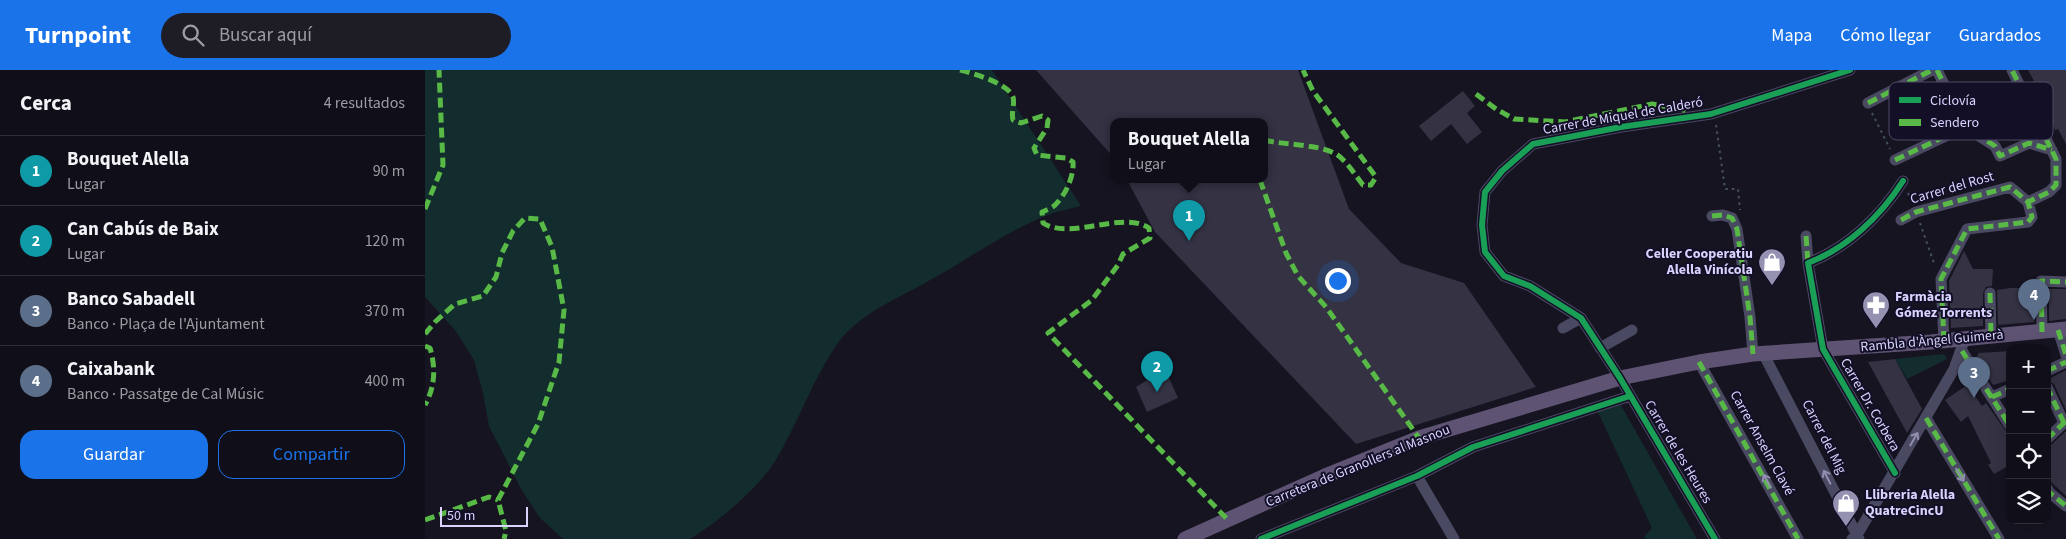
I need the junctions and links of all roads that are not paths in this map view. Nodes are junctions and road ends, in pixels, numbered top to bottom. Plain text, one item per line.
1 (1850, 70) edge
2 (1932, 70) edge
3 (1937, 70) edge
4 (2012, 70) edge
5 (1909, 82) edge
6 (1943, 82) edge
7 (2018, 82) edge
8 (1889, 93) edge
9 (1868, 104) dead end
10 (1937, 140) edge
11 (1986, 140) edge
12 (2047, 140) edge
13 (2052, 150) junction
14 (1895, 160) dead end
15 (1903, 181) dead end
16 (2028, 202) junction
17 (1712, 216) dead end
18 (1901, 220) dead end
19 (1807, 236) dead end
20 (1808, 263) junction
21 (2066, 282) edge
22 (1990, 293) dead end
23 (1581, 318) junction
24 (1563, 328) dead end
25 (2062, 329) edge
26 (1632, 330) dead end
27 (2042, 332) junction
28 (1991, 336) junction
29 (1944, 341) junction
30 (1963, 345) junction
31 (1600, 348) junction
32 (1823, 350) junction
33 (1758, 354) junction
34 (2066, 355) edge
35 (1699, 362) junction
36 (2066, 362) edge
37 (2051, 369) edge
38 (1621, 378) junction
39 (2048, 389) edge
40 (2006, 391) edge
41 (1630, 396) junction
42 (1993, 397) junction
43 (1926, 418) junction
44 (2006, 419) edge
45 (2065, 422) edge
46 (2051, 435) edge
47 (1895, 473) junction
48 (1417, 476) junction
49 (2051, 492) edge
50 (2066, 506) edge
51 (1856, 538) edge
52 (1185, 539) edge
53 (1261, 539) edge
54 (1454, 539) edge
55 (1715, 539) edge
56 (1798, 539) edge
57 (1999, 539) edge

1 - 23 street, Carrer de Miquel de Calderó
2 - 5 street
3 - 6 street
4 - 7 street
8 - 9 street
10 - 14 street
11 - 13 street
12 - 13 street
13 - 16 street
15 - 20 street
16 - 18 street, Carrer del Rost
16 - 29 street
17 - 33 street
19 - 20 street
20 - 32 street
21 - 27 street
22 - 28 street
23 - 24 street
23 - 31 street, Carrer de Miquel de Calderó
25 - 27 main road, Rambla d'Àngel Guimerà
25 - 34 street
26 - 31 street
27 - 28 main road, Rambla d'Àngel Guimerà
28 - 30 main road, Rambla d'Àngel Guimerà
29 - 30 main road, Rambla d'Àngel Guimerà
29 - 32 main road, Rambla d'Àngel Guimerà
30 - 42 street
30 - 43 street
31 - 38 street, Carrer de Miquel de Calderó
32 - 33 main road, Rambla d'Àngel Guimerà
32 - 47 street, Carrer Dr. Corbera
33 - 35 main road, Rambla d'Àngel Guimerà
51 -> 33 street, Carrer del Mig
35 - 38 main road, Rambla d'Àngel Guimerà
56 -> 35 street, Carrer Anselm Clavé
36 - 37 street
38 - 41 street, Carrer de les Heures
38 - 52 main road, Carretera de Granollers al Masnou
39 - 45 street
40 - 42 street
41 - 48 street
41 - 55 street, Carrer de les Heures
42 - 44 street
47 -> 43 street
43 -> 57 street
45 - 46 street
47 - 51 street
48 - 53 street
48 - 54 street
49 - 50 street

